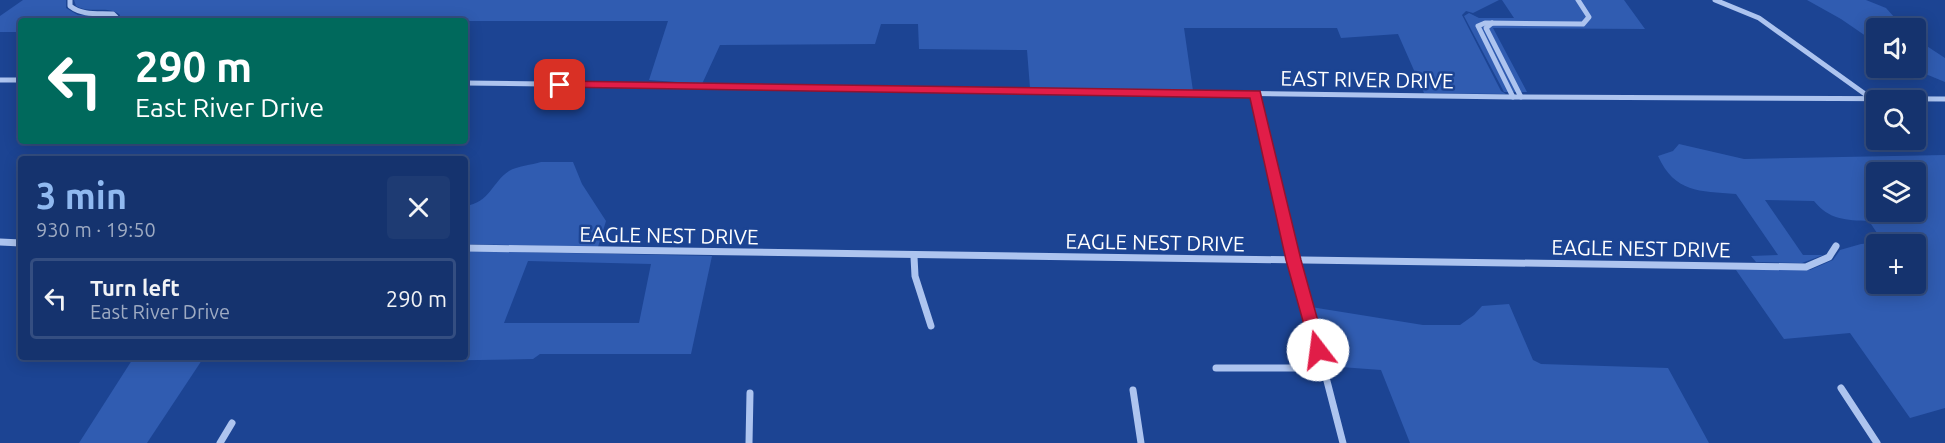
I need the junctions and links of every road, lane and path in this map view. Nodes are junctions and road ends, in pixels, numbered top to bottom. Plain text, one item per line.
1 (70, 0) edge
2 (1578, 0) edge
3 (1715, 0) edge
4 (116, 18) edge
5 (1493, 23) junction
6 (0, 80) edge
7 (18, 80) edge
8 (468, 83) edge
9 (1256, 94) junction
10 (1866, 95) edge
11 (1513, 97) junction
12 (1521, 97) junction
13 (1866, 99) edge
14 (1926, 99) edge
15 (1945, 99) edge
16 (0, 242) edge
17 (18, 243) edge
18 (1836, 246) dead end
19 (468, 248) edge
20 (914, 257) junction
21 (1293, 260) junction
22 (932, 326) dead end
23 (1216, 368) dead end
24 (1323, 368) junction
25 (1841, 388) dead end
26 (1132, 390) dead end
27 (750, 393) dead end
28 (232, 423) dead end
29 (220, 443) edge
30 (749, 443) edge
31 (1141, 443) edge
32 (1343, 443) edge
33 (1876, 443) edge

1 - 4 street
2 - 5 street
3 - 10 street
5 - 11 street
5 - 12 street
6 - 7 street
8 - 9 street, EAST RIVER DRIVE
9 - 11 street, EAST RIVER DRIVE
9 - 21 street
11 - 12 street, EAST RIVER DRIVE
12 - 13 street, EAST RIVER DRIVE
14 - 15 street, EAST RIVER DRIVE
16 - 17 street
18 - 21 street, EAGLE NEST DRIVE
19 - 20 street, EAGLE NEST DRIVE
20 - 21 street, EAGLE NEST DRIVE
20 - 22 street
21 - 24 street
23 - 24 street
24 - 32 street
25 - 33 street
26 - 31 street
27 - 30 street
28 - 29 street

